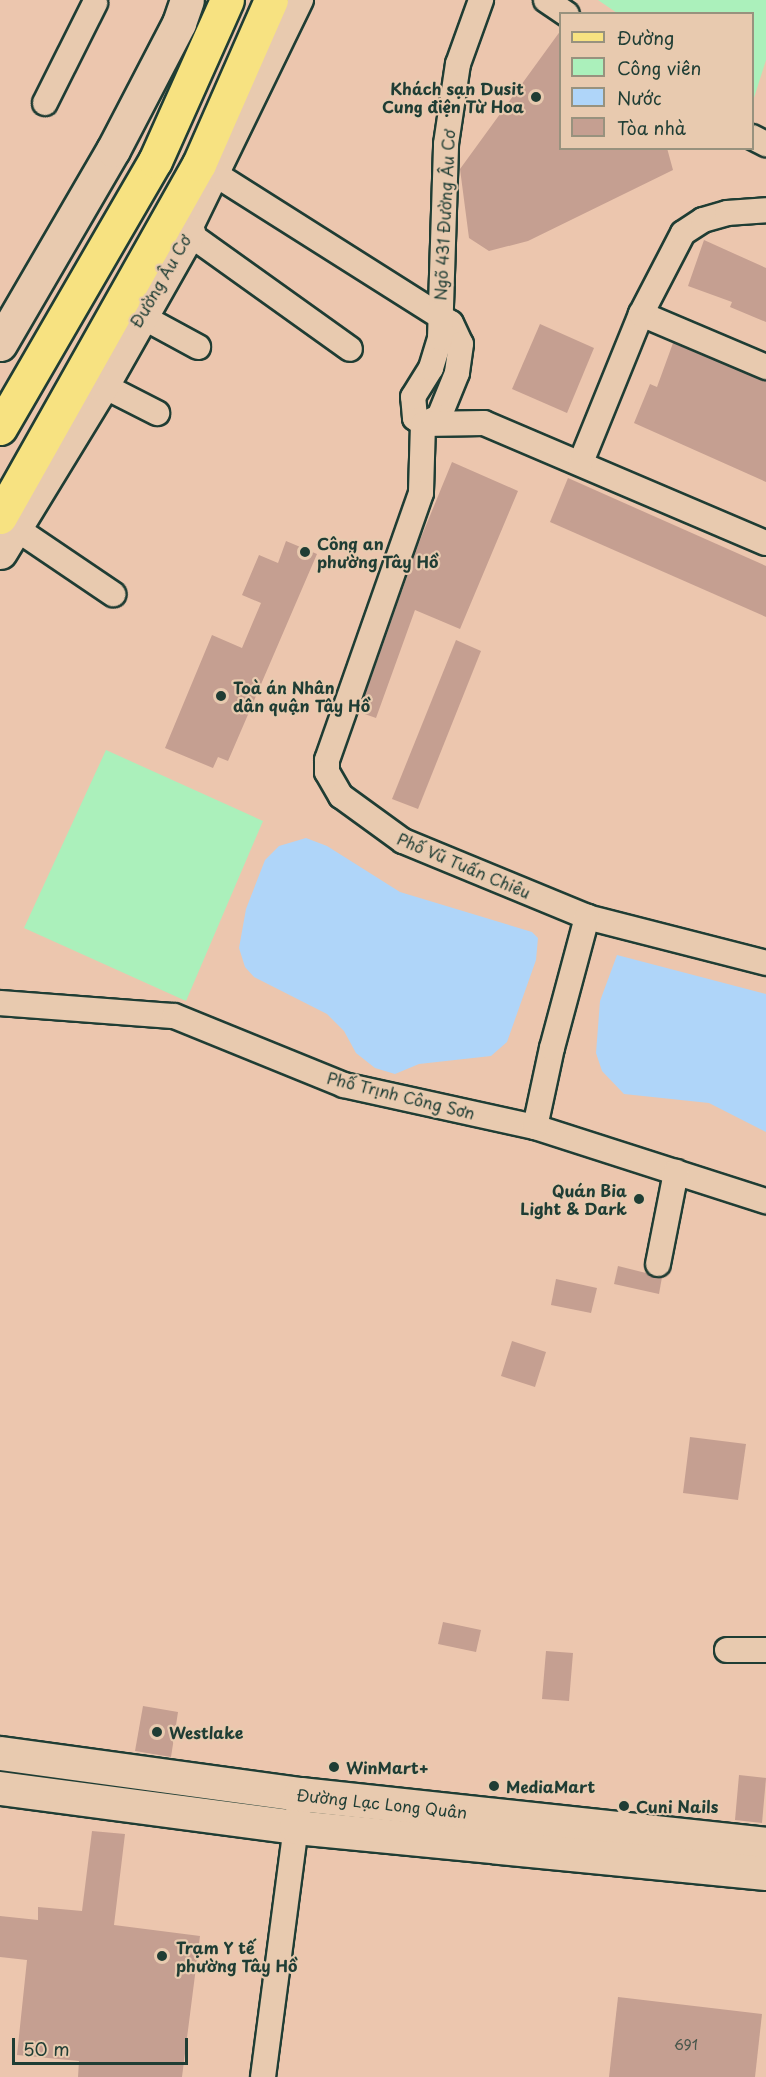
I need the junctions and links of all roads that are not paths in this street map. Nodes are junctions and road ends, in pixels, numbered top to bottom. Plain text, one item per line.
1 (187, 0) edge
2 (227, 0) edge
3 (271, 0) edge
4 (301, 0) edge
5 (482, 0) edge
6 (546, 0) edge
7 (95, 3) dead end
8 (564, 12) edge
9 (45, 103) dead end
10 (208, 170) junction
11 (766, 210) edge
12 (188, 233) junction
13 (641, 314) junction
14 (141, 316) junction
15 (440, 317) junction
16 (0, 344) edge
17 (198, 347) dead end
18 (350, 349) dead end
19 (766, 367) edge
20 (102, 385) junction
21 (157, 413) dead end
22 (423, 424) junction
23 (0, 428) edge
24 (581, 462) junction
25 (5, 532) edge
26 (766, 543) edge
27 (113, 594) dead end
28 (587, 917) junction
29 (766, 963) edge
30 (0, 1003) edge
31 (535, 1127) junction
32 (676, 1172) junction
33 (766, 1201) edge
34 (658, 1264) dead end
35 (727, 1650) dead end
36 (766, 1650) edge
37 (0, 1753) edge
38 (0, 1788) edge
39 (300, 1794) junction
40 (296, 1827) junction
41 (766, 1844) edge
42 (766, 1873) edge
43 (263, 2077) edge

1 - 16 main road
2 - 23 main road
3 - 10 main road, Đường Âu Cơ
4 - 10 street, Đường Âu Cơ
5 - 15 street, Ngõ 431 Đường Âu Cơ
6 - 8 street
7 - 9 street
10 - 12 street, Đường Âu Cơ
10 - 15 street, Ngõ 431 Đường Âu Cơ
10 - 25 main road, Đường Âu Cơ
11 - 13 street
12 - 14 main road, Đường Âu Cơ
12 - 18 street
13 - 19 street
13 - 24 street
14 - 17 street
14 - 20 main road, Đường Âu Cơ
15 - 22 street
15 - 22 street
20 - 21 street
20 - 25 main road, Đường Âu Cơ
22 - 24 street
22 - 28 street, Phố Vũ Tuấn Chiêu
24 - 26 street
25 - 27 street
28 - 29 street, Phố Vũ Tuấn Chiêu
28 - 31 street
30 - 31 street, Phố Trịnh Công Sơn
31 - 32 street, Phố Trịnh Công Sơn
32 - 33 street, Phố Trịnh Công Sơn
32 - 34 street
35 - 36 street
37 - 39 main road, Đường Lạc Long Quân
38 - 40 main road, Đường Lạc Long Quân
39 - 40 street
39 - 41 main road, Đường Lạc Long Quân
40 - 42 main road, Đường Lạc Long Quân
40 - 43 street

